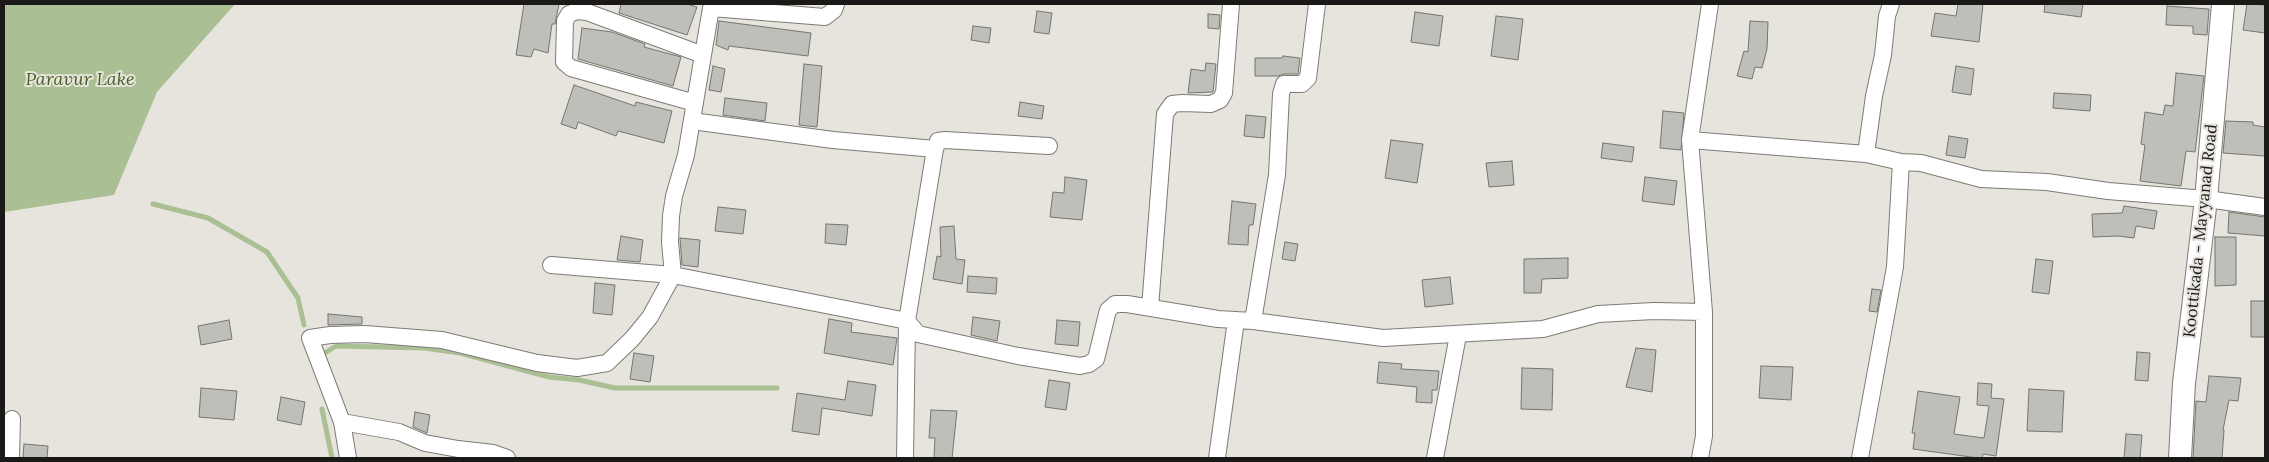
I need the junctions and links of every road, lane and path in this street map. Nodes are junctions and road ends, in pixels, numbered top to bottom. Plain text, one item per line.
1 (836, 4) edge
2 (1231, 4) edge
3 (1317, 4) edge
4 (1710, 4) edge
5 (1891, 4) edge
6 (2223, 4) edge
7 (711, 6) edge
8 (703, 55) junction
9 (695, 103) junction
10 (692, 121) junction
11 (1690, 140) junction
12 (1049, 146) dead end
13 (935, 149) junction
14 (1866, 154) junction
15 (1901, 162) junction
16 (2206, 199) junction
17 (2265, 207) edge
18 (551, 265) dead end
19 (673, 275) junction
20 (1150, 308) junction
21 (1704, 312) junction
22 (1236, 320) junction
23 (907, 321) junction
24 (1253, 321) junction
25 (1458, 335) junction
26 (12, 419) dead end
27 (342, 422) junction
28 (11, 458) edge
29 (348, 458) edge
30 (507, 458) edge
31 (905, 458) edge
32 (1217, 458) edge
33 (1435, 458) edge
34 (1700, 458) edge
35 (1860, 458) edge
36 (2180, 458) edge

1 - 7 street
2 - 20 street
3 - 24 street
4 - 11 street
5 - 14 street
6 - 16 main road, Koottikada - Mayyanad Road
7 - 8 street
8 - 9 street
8 - 9 street
9 - 10 street
10 - 13 street
10 - 19 street
11 - 14 street
11 - 21 street
12 - 13 street
13 - 23 street
14 - 15 street
15 - 16 street
15 - 35 street
16 - 17 street
16 - 36 main road, Koottikada - Mayyanad Road
18 - 19 street
19 - 23 street
19 - 27 street
20 - 22 street
20 - 23 street
21 - 25 street
21 - 34 street
22 - 24 street
22 - 32 street
23 - 31 street
24 - 25 street
25 - 33 street
26 - 28 street
27 - 29 street
27 - 30 street

